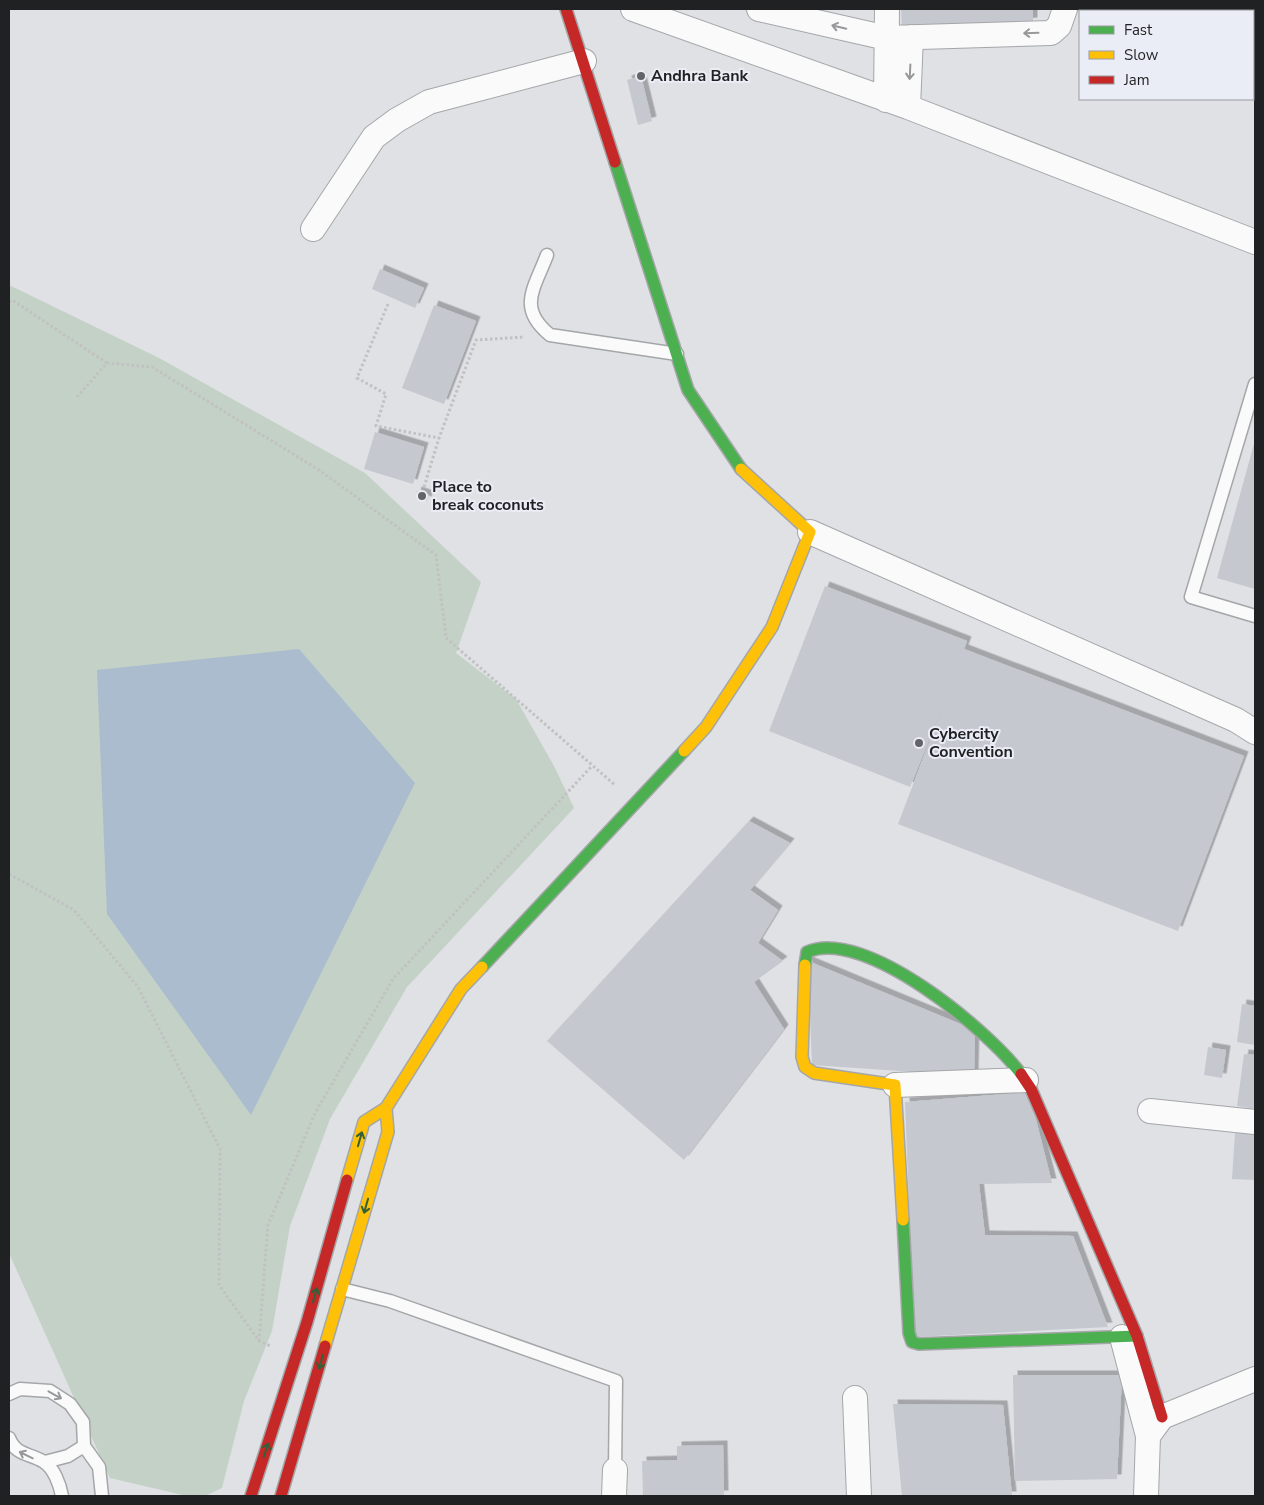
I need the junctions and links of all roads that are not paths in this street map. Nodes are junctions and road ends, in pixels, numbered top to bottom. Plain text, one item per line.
1 (566, 9) edge
2 (633, 9) edge
3 (759, 9) edge
4 (887, 9) edge
5 (1065, 9) edge
6 (911, 37) junction
7 (887, 38) junction
8 (584, 61) junction
9 (886, 100) junction
10 (908, 107) junction
11 (313, 229) dead end
12 (1255, 242) edge
13 (547, 254) dead end
14 (677, 354) junction
15 (1255, 384) edge
16 (810, 532) junction
17 (1255, 616) edge
18 (1255, 732) edge
19 (1026, 1080) junction
20 (895, 1084) junction
21 (386, 1108) junction
22 (1150, 1111) dead end
23 (1255, 1122) edge
24 (342, 1288) junction
25 (1129, 1336) junction
26 (1138, 1364) junction
27 (1255, 1379) edge
28 (9, 1394) edge
29 (855, 1398) dead end
30 (1162, 1417) junction
31 (1148, 1436) junction
32 (9, 1438) edge
33 (84, 1446) junction
34 (45, 1462) junction
35 (615, 1470) joint
36 (62, 1496) edge
37 (102, 1496) edge
38 (251, 1496) edge
39 (281, 1496) edge
40 (614, 1496) edge
41 (859, 1496) edge
42 (1146, 1496) edge

1 - 8 street
2 - 9 street
7 -> 3 street
4 - 7 street
5 -> 6 street
6 - 7 street
6 -> 10 street
7 - 9 street
8 - 11 street
8 - 14 street
9 - 10 street
10 - 12 street
13 - 14 lane
14 - 16 street
15 - 17 lane
16 - 18 street
16 - 21 street
19 - 20 street
19 - 20 street
19 - 25 street
20 - 25 street
21 -> 24 street
38 -> 21 street
22 - 23 street
24 - 35 lane
24 -> 39 street
25 - 26 street
26 - 30 street
26 - 31 street
27 - 30 street
28 -> 33 lane
29 - 41 street
30 - 31 street
31 - 42 street
34 -> 32 lane
33 - 34 lane
33 - 37 lane
34 - 36 lane
35 - 40 street

